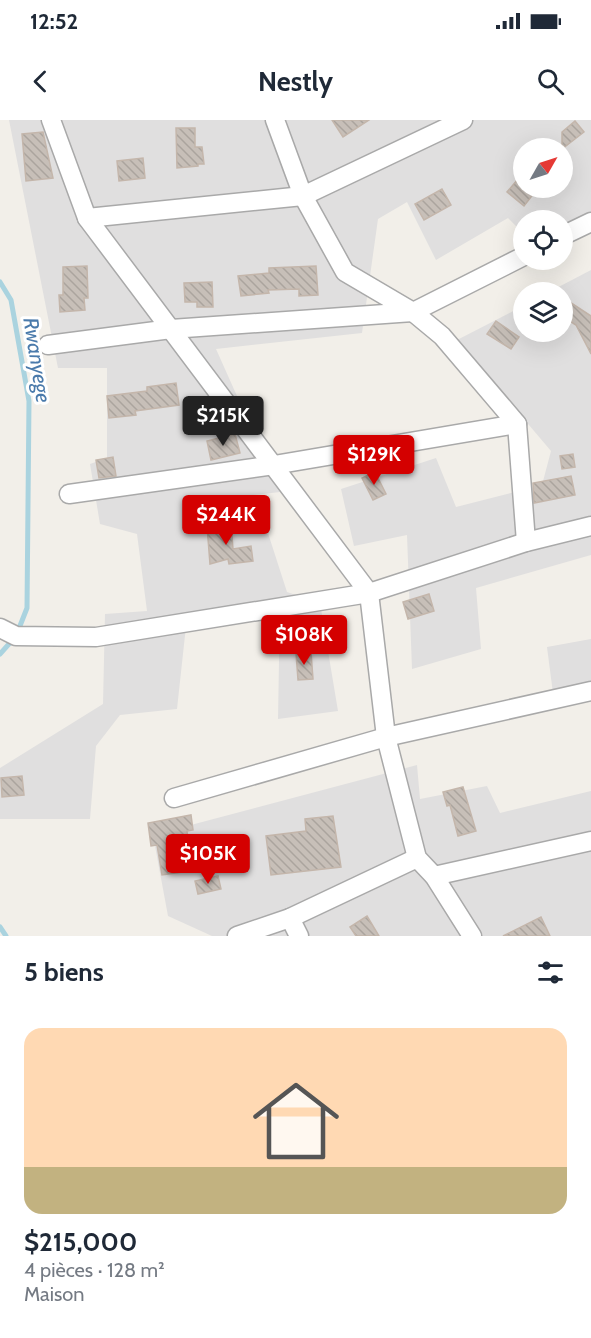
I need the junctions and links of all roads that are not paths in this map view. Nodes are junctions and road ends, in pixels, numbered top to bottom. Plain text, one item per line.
1 (51, 120) edge
2 (275, 120) edge
3 (463, 120) edge
4 (303, 196) junction
5 (87, 218) junction
6 (591, 222) edge
7 (573, 231) edge
8 (513, 262) edge
9 (413, 312) junction
10 (171, 329) junction
11 (48, 345) dead end
12 (517, 424) junction
13 (274, 465) junction
14 (69, 494) dead end
15 (591, 526) edge
16 (525, 542) junction
17 (369, 593) junction
18 (0, 628) edge
19 (591, 691) edge
20 (386, 737) junction
21 (174, 798) dead end
22 (591, 841) edge
23 (417, 858) junction
24 (434, 876) junction
25 (290, 918) junction
26 (237, 936) edge
27 (299, 936) edge
28 (472, 936) edge

1 - 5 street
2 - 4 street
3 - 4 street
4 - 5 street
4 - 9 street
5 - 10 street
6 - 7 street
8 - 9 street
9 - 10 street
9 - 12 street
10 - 11 street
10 - 13 street
12 - 13 street
12 - 16 street
13 - 14 street
13 - 17 street
15 - 16 street
16 - 17 street
17 - 18 street
17 - 20 street
19 - 20 street
20 - 21 street
20 - 23 street
22 - 24 street
23 - 24 street
23 - 25 street
24 - 28 street
25 - 26 street
25 - 27 street

